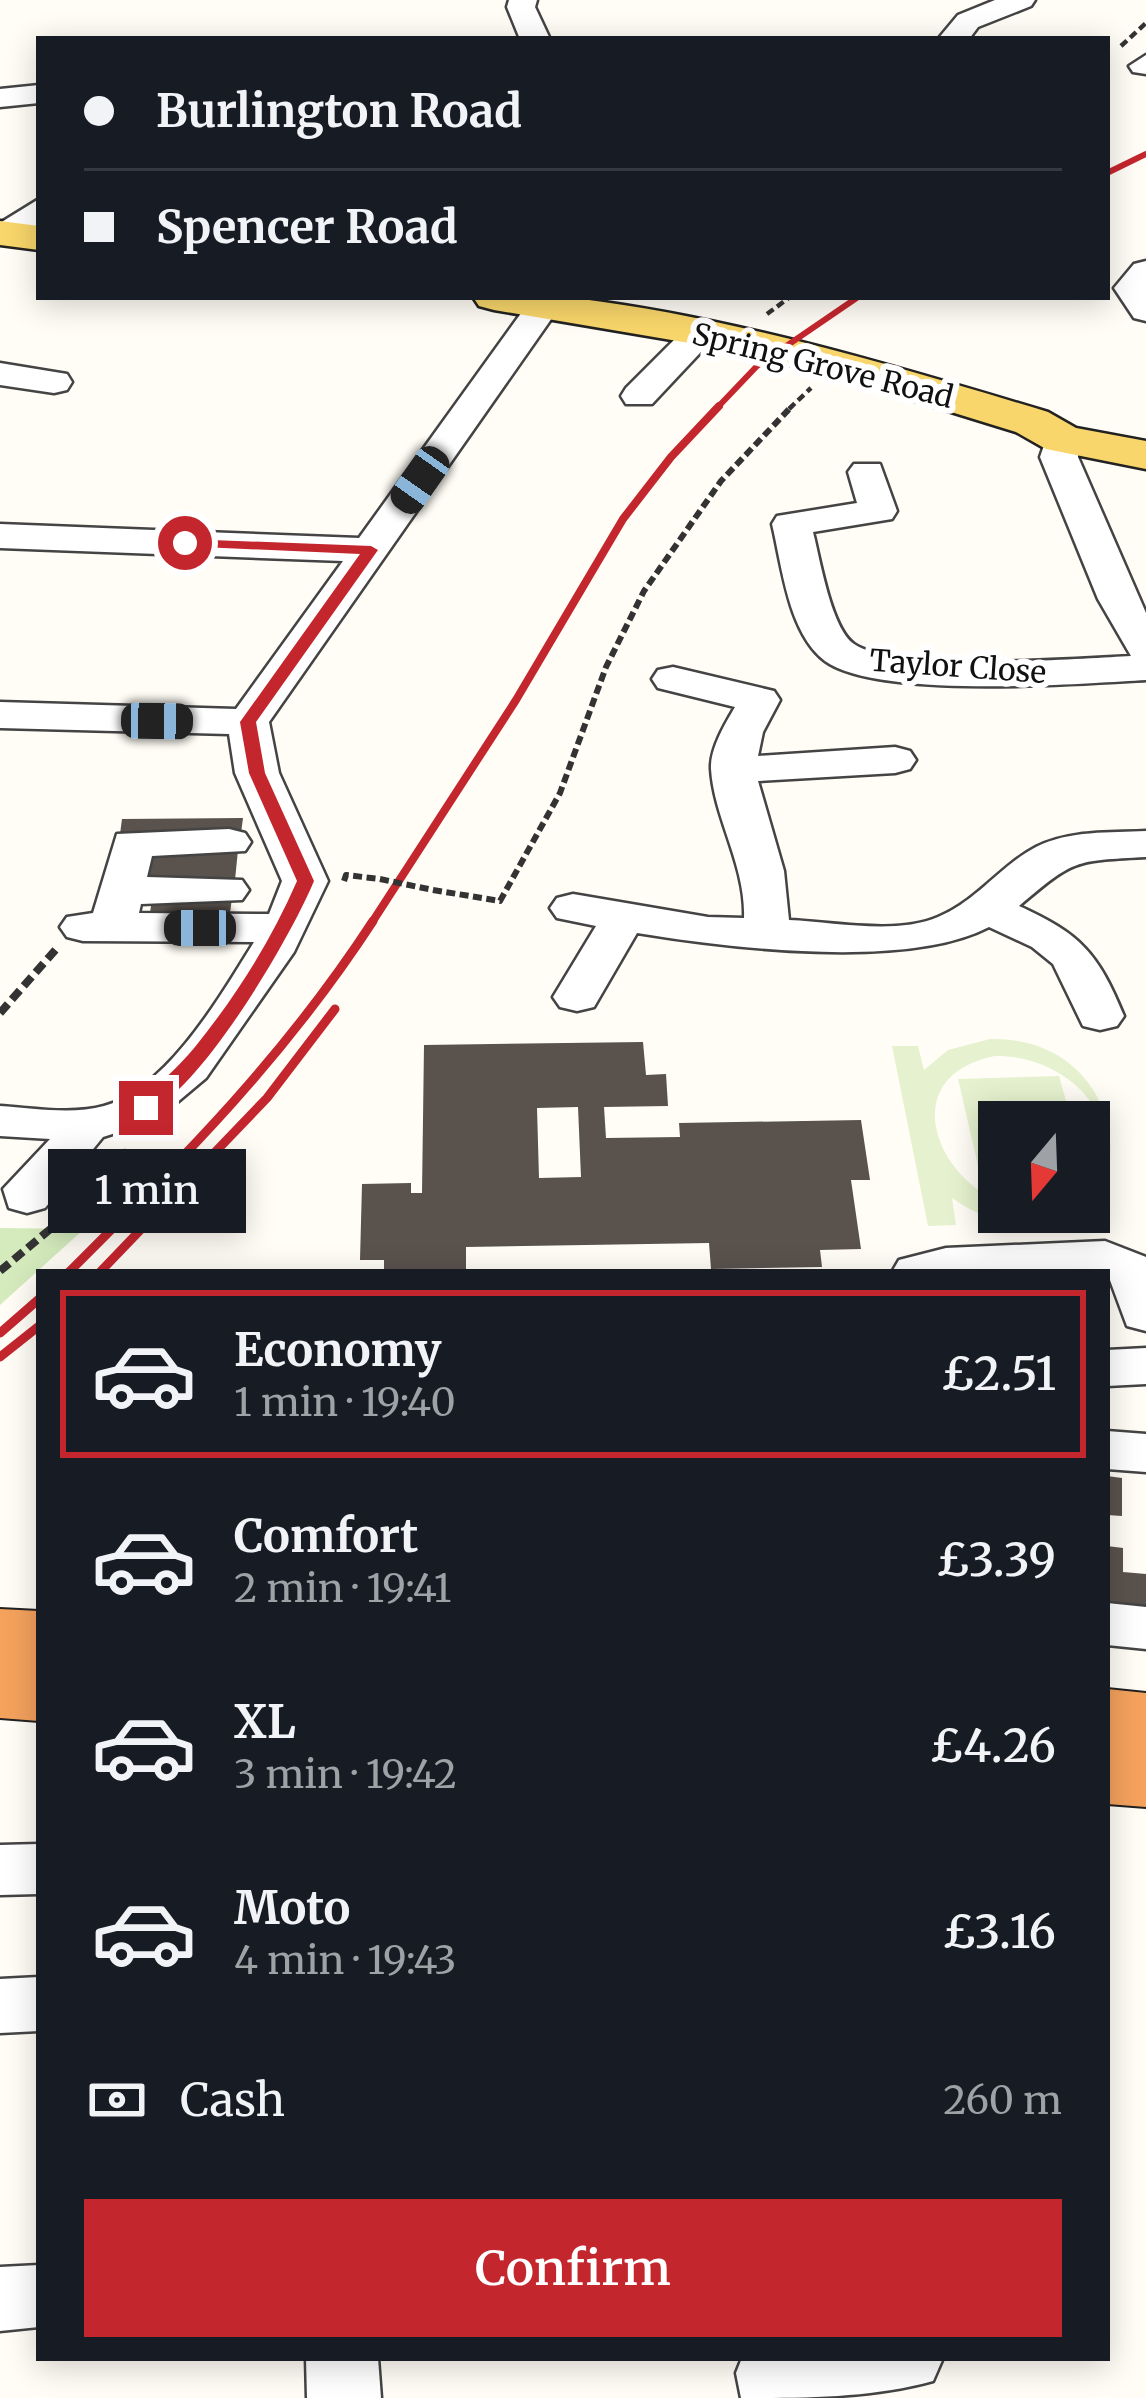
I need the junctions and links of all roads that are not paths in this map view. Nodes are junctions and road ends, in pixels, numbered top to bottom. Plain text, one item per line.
1 (523, 0) edge
2 (1021, 0) edge
3 (534, 36) edge
4 (956, 36) edge
5 (36, 94) edge
6 (0, 98) edge
7 (36, 211) edge
8 (15, 235) edge
9 (1146, 271) edge
10 (527, 300) edge
11 (570, 304) edge
12 (1146, 311) edge
13 (701, 332) junction
14 (0, 374) edge
15 (54, 382) dead end
16 (639, 396) dead end
17 (1062, 439) junction
18 (1146, 455) edge
19 (867, 472) dead end
20 (0, 536) edge
21 (371, 550) junction
22 (1146, 649) edge
23 (1146, 668) edge
24 (673, 679) dead end
25 (0, 715) edge
26 (248, 722) junction
27 (895, 760) dead end
28 (732, 770) junction
29 (229, 842) dead end
30 (1146, 844) edge
31 (226, 890) dead end
32 (573, 908) dead end
33 (988, 909) junction
34 (107, 915) junction
35 (624, 916) junction
36 (286, 928) junction
37 (766, 934) junction
38 (577, 997) dead end
39 (1100, 1016) dead end
40 (0, 1121) edge
41 (84, 1124) junction
42 (27, 1197) dead end
43 (930, 1269) edge
44 (1146, 1314) edge
45 (1146, 1366) edge
46 (1110, 1368) edge
47 (1110, 1450) edge
48 (1146, 1454) edge
49 (1110, 1624) edge
50 (1146, 1628) edge
51 (0, 1637) edge
52 (36, 1639) edge
53 (0, 1689) edge
54 (36, 1692) edge
55 (1110, 1718) edge
56 (1146, 1722) edge
57 (1110, 1774) edge
58 (1146, 1777) edge
59 (36, 1869) edge
60 (0, 1870) edge
61 (36, 2005) edge
62 (0, 2006) edge
63 (36, 2296) edge
64 (0, 2299) edge
65 (342, 2361) edge
66 (884, 2361) edge
67 (772, 2376) edge
68 (344, 2398) edge

1 - 3 street
2 - 4 street
5 - 6 street
7 - 8 street
9 - 12 street
10 - 11 main road, Spring Grove Road
11 - 13 main road, Spring Grove Road
11 - 21 street
13 - 16 street
13 - 17 main road, Spring Grove Road
14 - 15 street
17 - 18 main road, Spring Grove Road
17 - 22 street
19 - 23 street, Taylor Close
20 - 21 street
21 - 26 street
24 - 28 street
25 - 26 street
26 - 36 street
27 - 28 street
28 - 37 street
29 - 34 street
30 - 33 street
31 - 34 street
32 - 35 street
33 - 37 street
33 - 39 street
34 - 36 street
35 - 37 street
35 - 38 street
36 - 41 street
40 - 41 street
41 - 42 street
43 - 44 street
45 - 46 street
47 - 48 street
49 - 50 street
51 - 52 highway
53 - 54 highway
55 - 56 highway
57 - 58 highway
59 - 60 street
61 - 62 street
63 - 64 street
65 - 68 street
66 - 67 street

